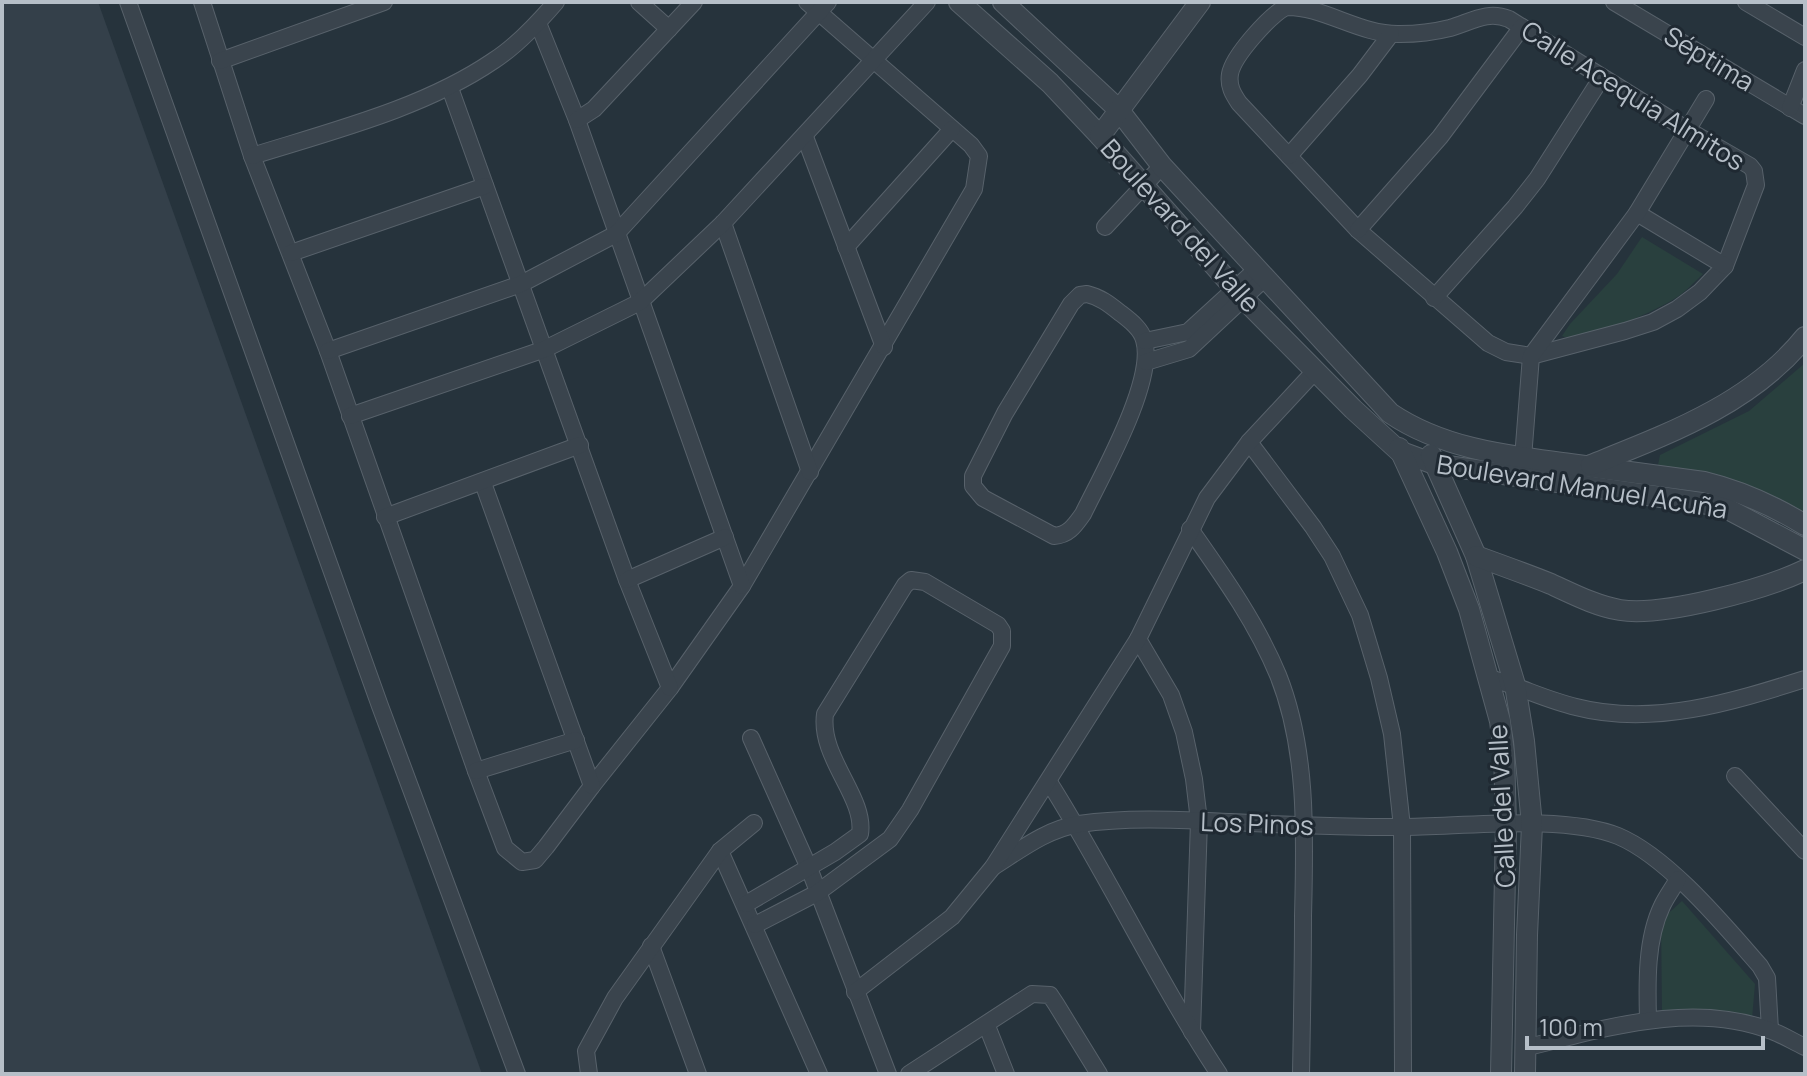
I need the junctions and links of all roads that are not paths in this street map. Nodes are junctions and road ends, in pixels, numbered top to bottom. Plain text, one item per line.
1 (128, 2) edge
2 (202, 2) edge
3 (384, 2) edge
4 (556, 2) edge
5 (639, 2) edge
6 (694, 2) edge
7 (927, 2) edge
8 (959, 2) edge
9 (1003, 2) edge
10 (1200, 2) edge
11 (1614, 2) edge
12 (1746, 2) edge
13 (818, 6) edge
14 (538, 23) junction
15 (1522, 27) junction
16 (669, 29) junction
17 (1391, 34) junction
18 (1805, 37) edge
19 (220, 61) junction
20 (874, 62) junction
21 (1805, 70) edge
22 (1602, 77) junction
23 (450, 88) junction
24 (1706, 99) dead end
25 (1118, 109) junction
26 (1798, 112) edge
27 (577, 120) junction
28 (952, 129) junction
29 (1686, 129) junction
30 (1100, 136) junction
31 (805, 137) junction
32 (252, 156) junction
33 (1289, 156) junction
34 (1162, 166) junction
35 (485, 186) junction
36 (1143, 186) junction
37 (1637, 213) junction
38 (723, 223) junction
39 (1105, 227) dead end
40 (1358, 230) junction
41 (616, 234) junction
42 (846, 247) junction
43 (291, 253) junction
44 (1725, 266) junction
45 (1261, 273) junction
46 (521, 284) junction
47 (1239, 294) junction
48 (1434, 298) junction
49 (640, 302) junction
50 (1805, 337) edge
51 (1145, 341) junction
52 (884, 347) junction
53 (545, 349) junction
54 (328, 351) junction
55 (1531, 356) junction
56 (1146, 362) junction
57 (1315, 371) junction
58 (1390, 413) junction
59 (350, 416) junction
60 (1421, 431) junction
61 (1249, 442) junction
62 (580, 445) junction
63 (1399, 451) junction
64 (1523, 458) junction
65 (1434, 464) junction
66 (1587, 467) junction
67 (810, 472) junction
68 (483, 483) junction
69 (385, 517) junction
70 (1805, 525) edge
71 (1190, 529) junction
72 (725, 537) junction
73 (1805, 550) edge
74 (1476, 556) junction
75 (1805, 570) edge
76 (627, 580) junction
77 (742, 586) junction
78 (1138, 639) junction
79 (1489, 678) junction
80 (1805, 679) edge
81 (1515, 685) junction
82 (670, 688) junction
83 (751, 738) dead end
84 (576, 740) junction
85 (476, 771) junction
86 (1735, 776) dead end
87 (1049, 782) junction
88 (592, 786) junction
89 (1199, 821) junction
90 (754, 823) dead end
91 (1076, 825) junction
92 (1506, 825) junction
93 (1532, 825) junction
94 (1305, 826) junction
95 (1402, 827) junction
96 (720, 851) junction
97 (1805, 851) edge
98 (993, 867) junction
99 (809, 868) junction
100 (1678, 879) junction
101 (817, 893) junction
102 (746, 904) junction
103 (755, 925) junction
104 (651, 946) junction
105 (855, 992) junction
106 (1648, 1019) junction
107 (987, 1026) junction
108 (1770, 1030) junction
109 (1192, 1032) junction
110 (1805, 1047) edge
111 (1524, 1048) junction
112 (517, 1074) edge
113 (589, 1074) edge
114 (698, 1074) edge
115 (819, 1074) edge
116 (888, 1074) edge
117 (909, 1074) edge
118 (1006, 1074) edge
119 (1099, 1074) edge
120 (1219, 1074) edge
121 (1301, 1074) edge
122 (1403, 1074) edge
123 (1501, 1074) edge
124 (1525, 1074) edge

1 - 112 street
2 - 19 street
3 - 19 street
4 - 14 street
5 - 16 street
6 - 16 street
7 - 20 street
8 - 30 street, Boulevard del Valle
9 - 25 street, Boulevard del Valle
10 - 25 street
11 - 26 street, Séptima
12 - 18 street
13 - 20 street
13 - 41 street
14 - 23 street
14 - 27 street
15 - 17 street, Calle Acequia Almitos
15 - 22 street, Calle Acequia Almitos
15 - 40 street
16 - 27 street
17 - 33 street
17 - 33 street, Calle Acequia Almitos
19 - 32 street
20 - 28 street
20 - 31 street
21 - 26 street
22 - 29 street, Calle Acequia Almitos
22 - 48 street
23 - 32 street
23 - 35 street
24 - 29 street
25 - 30 street
25 - 34 street, Boulevard del Valle
27 - 41 street
28 - 42 street
28 - 52 street
29 - 37 street
29 - 44 street, Calle Acequia Almitos
30 - 36 street, Boulevard del Valle
31 - 38 street
31 - 42 street
32 - 43 street
33 - 40 street, Calle Acequia Almitos
34 - 36 street
34 - 45 street, Boulevard del Valle
35 - 43 street
35 - 46 street
36 - 39 street
36 - 47 street, Boulevard del Valle
37 - 44 street
37 - 55 street
38 - 49 street
38 - 67 street
40 - 48 street, Calle Acequia Almitos
41 - 46 street
41 - 49 street
42 - 52 street
43 - 54 street
44 - 55 street, Calle Acequia Almitos
45 - 47 street
45 - 58 street, Boulevard del Valle
46 - 53 street
46 - 54 street
47 - 51 street
47 - 56 street
47 - 57 street, Boulevard del Valle
48 - 55 street, Calle Acequia Almitos
49 - 53 street
49 - 72 street
50 - 66 street
51 - 56 street
51 - 56 street
52 - 67 street
53 - 59 street
53 - 62 street
54 - 59 street
55 - 64 street
57 - 61 street
57 - 63 street, Boulevard del Valle
58 - 60 street, Boulevard del Valle
58 - 63 street, Calle del Valle
59 - 69 street
60 - 64 street, Boulevard Manuel Acuña
60 - 65 street, Calle del Valle
61 - 71 street
61 - 95 street
62 - 68 street
62 - 76 street
63 - 65 street, Boulevard Manuel Acuña
63 - 79 street, Calle del Valle
64 - 66 street, Boulevard Manuel Acuña
65 - 73 street, Boulevard Manuel Acuña
65 - 74 street, Calle del Valle
66 - 70 street, Boulevard Manuel Acuña
67 - 77 street
68 - 69 street
68 - 84 street
69 - 85 street
71 - 78 street
71 - 94 street
72 - 76 street
72 - 77 street
74 - 75 street
74 - 81 street, Calle del Valle
76 - 82 street
77 - 82 street
78 - 87 street
78 - 89 street
79 - 81 street
79 - 92 street, Calle del Valle
80 - 81 street
81 - 93 street, Calle del Valle
82 - 88 street
83 - 99 street
84 - 85 street
84 - 88 street
85 - 88 street
86 - 97 street
87 - 91 street
87 - 98 street
89 - 91 street, Los Pinos
89 - 94 street, Los Pinos
89 - 109 street
90 - 96 street
91 - 98 street, Los Pinos
91 - 109 street
92 - 93 street, Los Pinos
92 - 95 street, Los Pinos
92 - 123 street, Calle del Valle
93 - 100 street, Los Pinos
93 - 111 street, Calle del Valle
94 - 95 street, Los Pinos
94 - 121 street
95 - 122 street
96 - 102 street
96 - 104 street
98 - 105 street
99 - 101 street
99 - 101 street
99 - 102 street
100 - 106 street
100 - 108 street, Los Pinos
101 - 103 street
101 - 105 street
102 - 103 street
103 - 115 street
104 - 113 street
104 - 114 street
105 - 116 street
106 - 108 street
106 - 111 street
107 - 117 street
107 - 118 street
107 - 119 street
108 - 110 street
109 - 120 street
111 - 124 street, Calle del Valle

